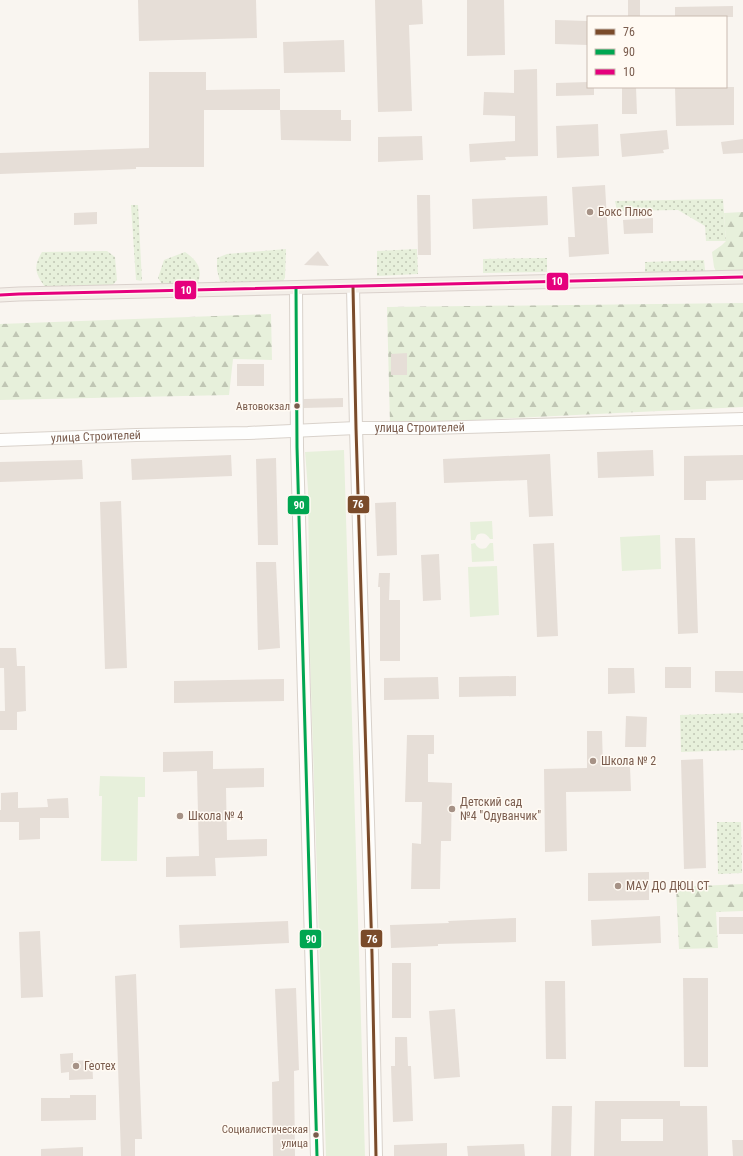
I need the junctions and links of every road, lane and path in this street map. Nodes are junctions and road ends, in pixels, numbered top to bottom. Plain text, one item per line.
1 (743, 277) edge
2 (354, 287) junction
3 (296, 288) junction
4 (0, 295) edge
5 (743, 419) edge
6 (356, 428) junction
7 (297, 431) junction
8 (0, 440) edge
9 (317, 1156) edge
10 (376, 1156) edge

1 - 2 main road
2 - 3 main road
2 - 6 main road
3 - 4 main road
3 - 7 main road
5 - 6 main road, улица Строителей
6 - 7 main road, улица Строителей
6 - 10 main road
7 - 8 main road, улица Строителей
7 - 9 main road

